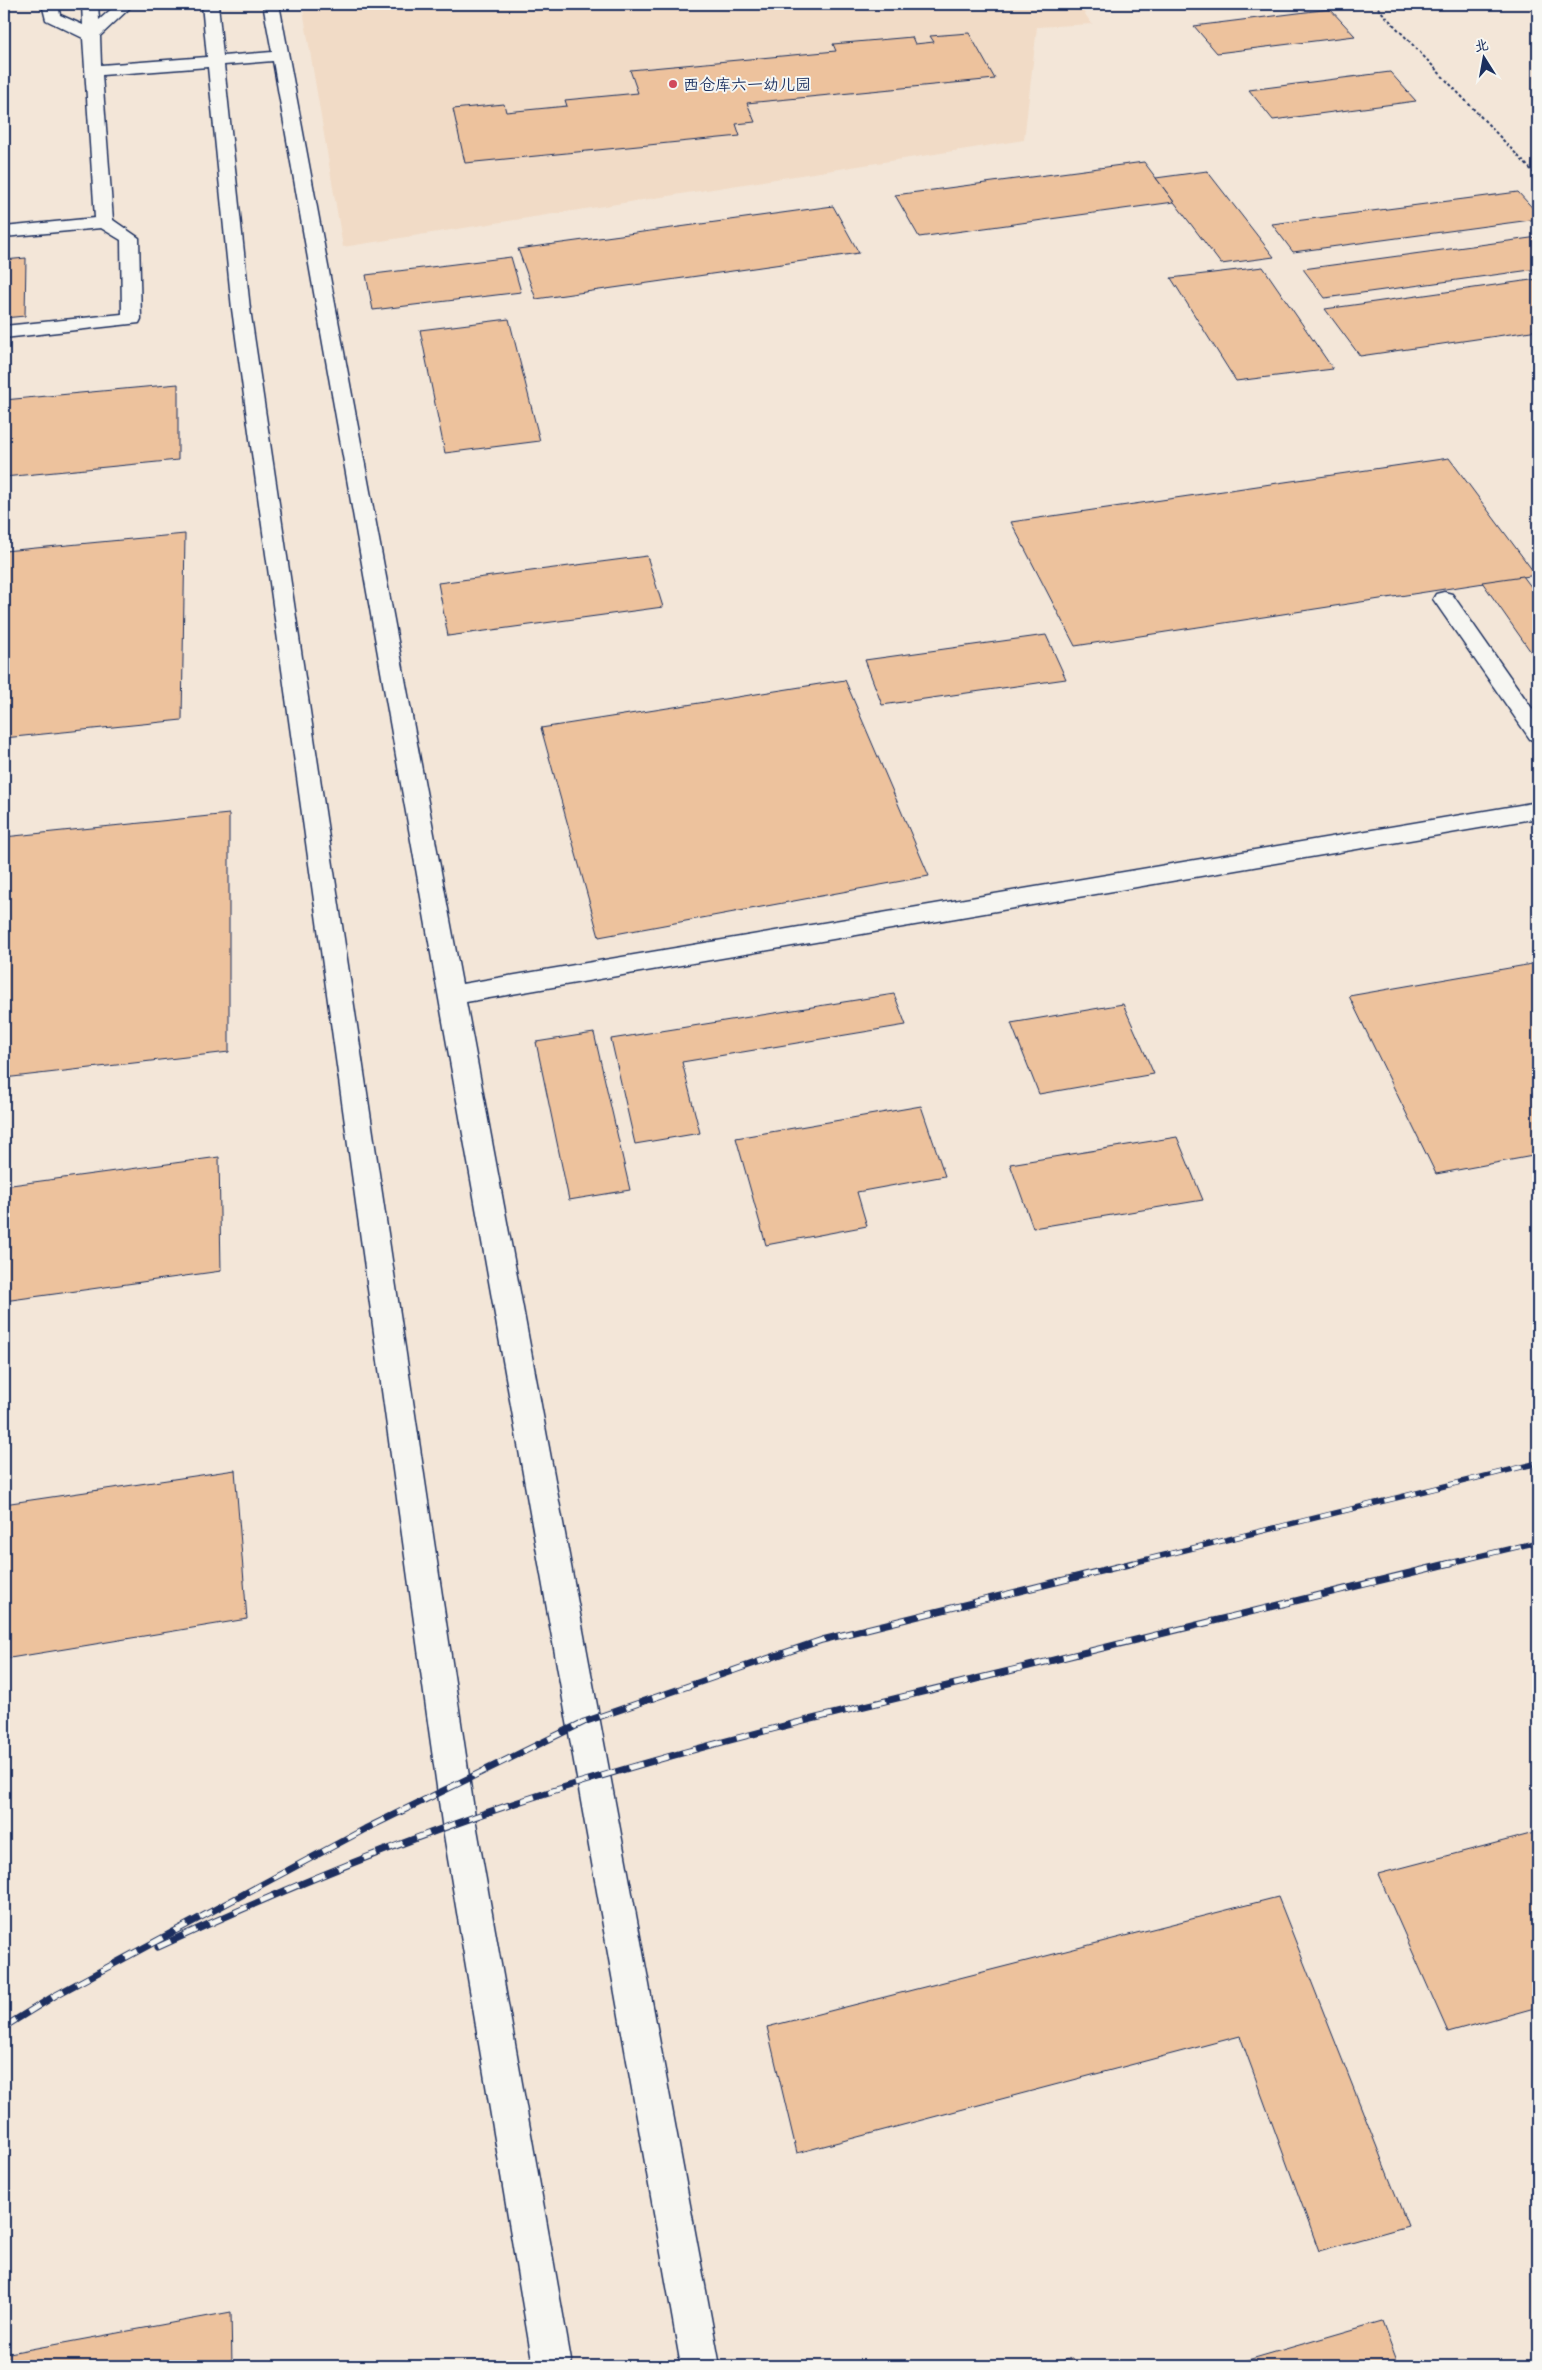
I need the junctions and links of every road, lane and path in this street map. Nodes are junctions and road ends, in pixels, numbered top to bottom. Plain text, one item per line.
1 (50, 4) edge
2 (90, 4) edge
3 (126, 4) edge
4 (210, 4) edge
5 (271, 4) edge
6 (1374, 4) edge
7 (91, 35) junction
8 (280, 56) junction
9 (216, 61) junction
10 (93, 70) junction
11 (1538, 177) edge
12 (104, 222) junction
13 (4, 232) edge
14 (4, 332) edge
15 (1444, 600) dead end
16 (1538, 734) edge
17 (1538, 810) edge
18 (451, 995) junction
19 (553, 2366) edge
20 (701, 2366) edge

1 - 7 street
2 - 7 street
3 - 7 street
4 - 9 street
5 - 8 street
6 - 11 path
7 - 10 street
8 - 9 street
8 - 18 street
9 - 10 street
9 - 19 street
10 - 12 street
12 - 13 street
12 - 14 street
15 - 16 street
17 - 18 street
18 - 20 street

